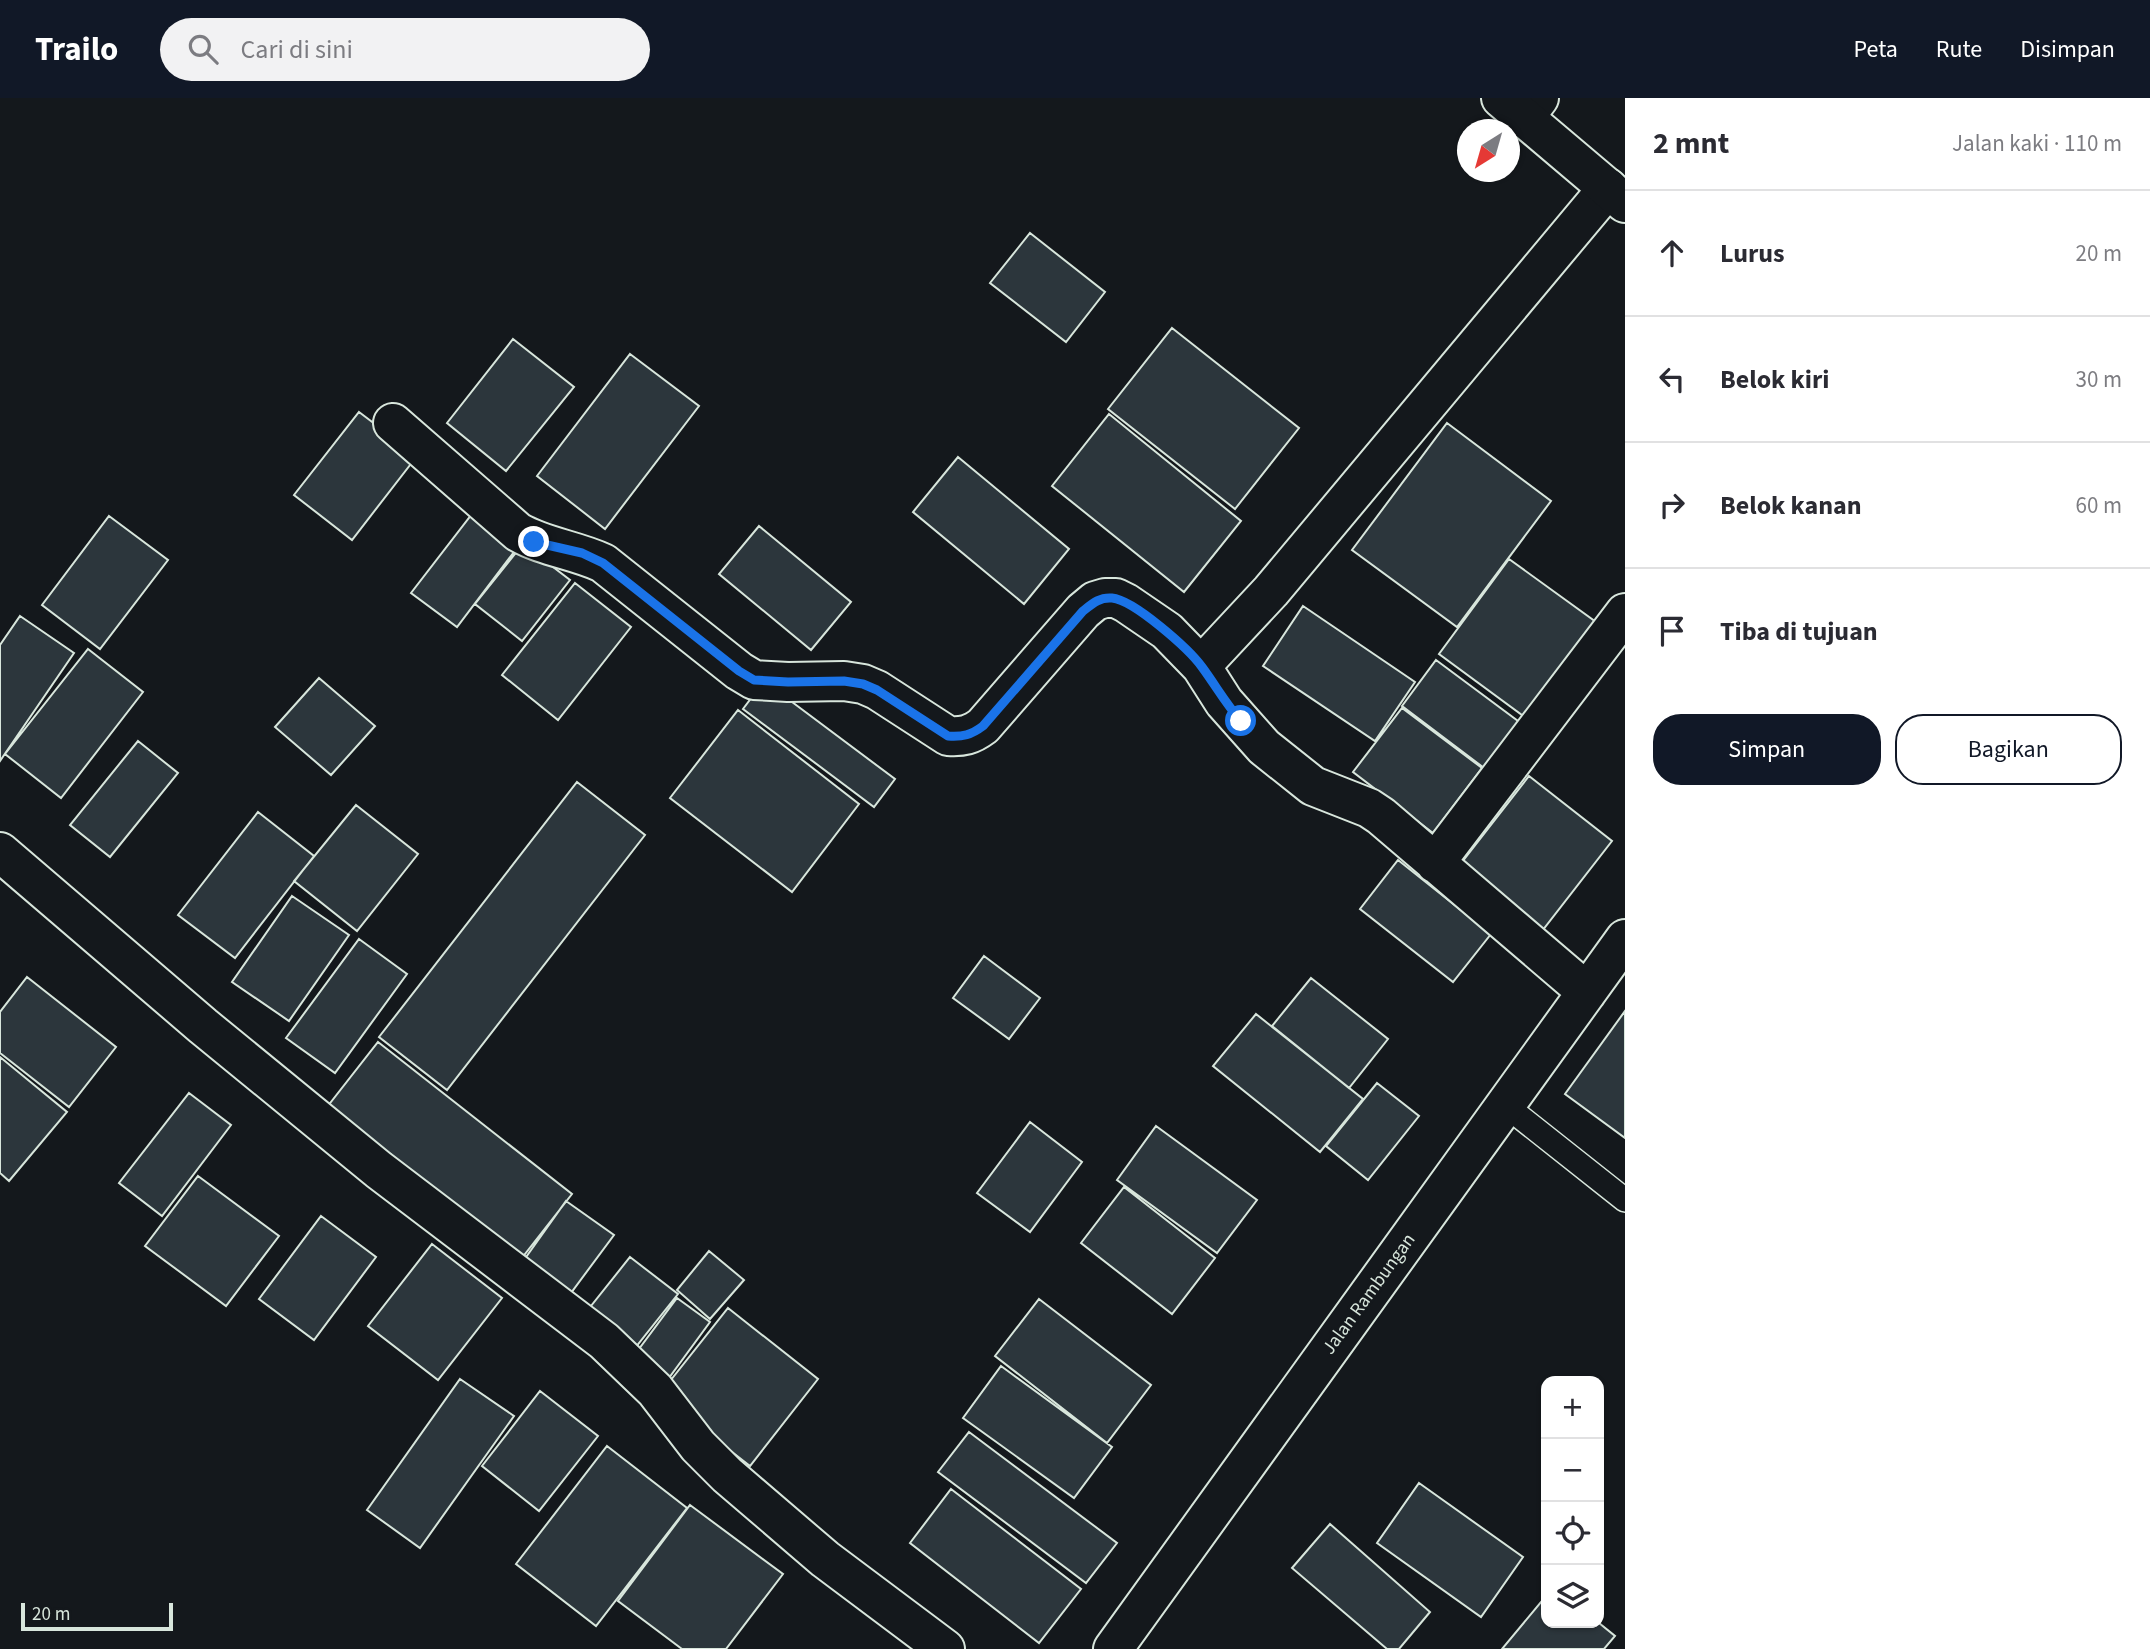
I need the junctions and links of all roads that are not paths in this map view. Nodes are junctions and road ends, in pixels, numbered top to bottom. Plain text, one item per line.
1 (1521, 105) edge
2 (1617, 196) edge
3 (393, 423) dead end
4 (1625, 613) edge
5 (1201, 666) junction
6 (0, 852) edge
7 (1435, 863) junction
8 (1625, 939) edge
9 (1587, 992) junction
10 (1505, 1105) junction
11 (1625, 1200) edge
12 (945, 1649) edge
13 (1113, 1649) edge

1 - 2 main road
2 - 5 main road
3 - 5 main road
4 - 7 main road
5 - 7 main road
6 - 12 main road
7 - 9 main road
8 - 9 main road, Jalan Rambungan
9 - 10 main road, Jalan Rambungan
10 - 11 lane
10 - 13 main road, Jalan Rambungan

